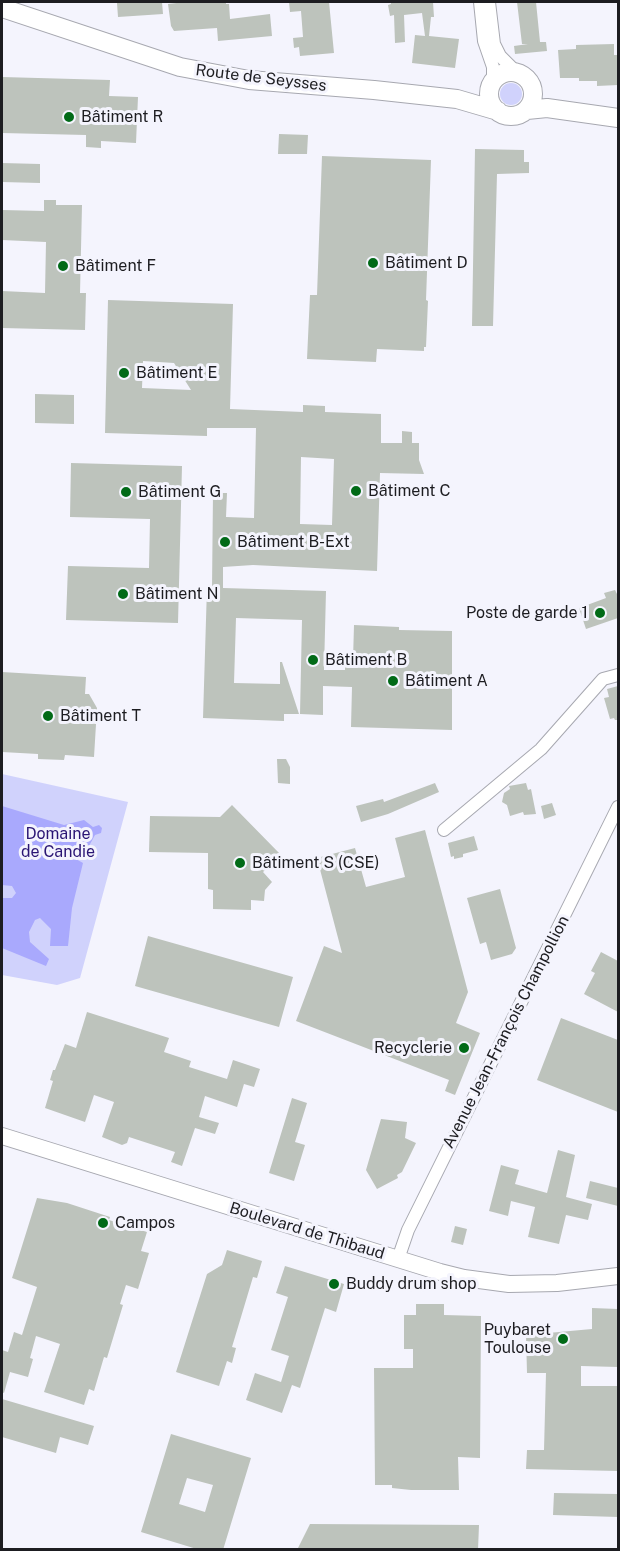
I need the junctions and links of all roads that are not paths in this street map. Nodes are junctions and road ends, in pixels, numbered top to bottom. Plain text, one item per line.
1 (480, 2) edge
2 (489, 2) edge
3 (2, 8) edge
4 (515, 71) junction
5 (492, 83) junction
6 (533, 88) junction
7 (457, 99) junction
8 (527, 110) junction
9 (498, 111) junction
10 (579, 114) junction
11 (618, 118) edge
12 (618, 675) edge
13 (618, 807) edge
14 (444, 830) dead end
15 (2, 1136) edge
16 (398, 1259) junction
17 (618, 1276) edge

1 - 5 street
2 - 4 street
3 - 7 main road, Route de Seysses
4 - 5 main road
4 - 6 main road
5 - 7 main road, Route de Seysses
5 - 9 main road
6 - 8 main road
6 - 10 main road
7 - 9 main road, Route de Seysses
8 - 9 main road
8 - 10 main road
10 - 11 main road
12 - 14 street
13 - 16 street, Avenue Jean-François Champollion
15 - 16 street, Boulevard de Thibaud
16 - 17 street, Boulevard de Thibaud

